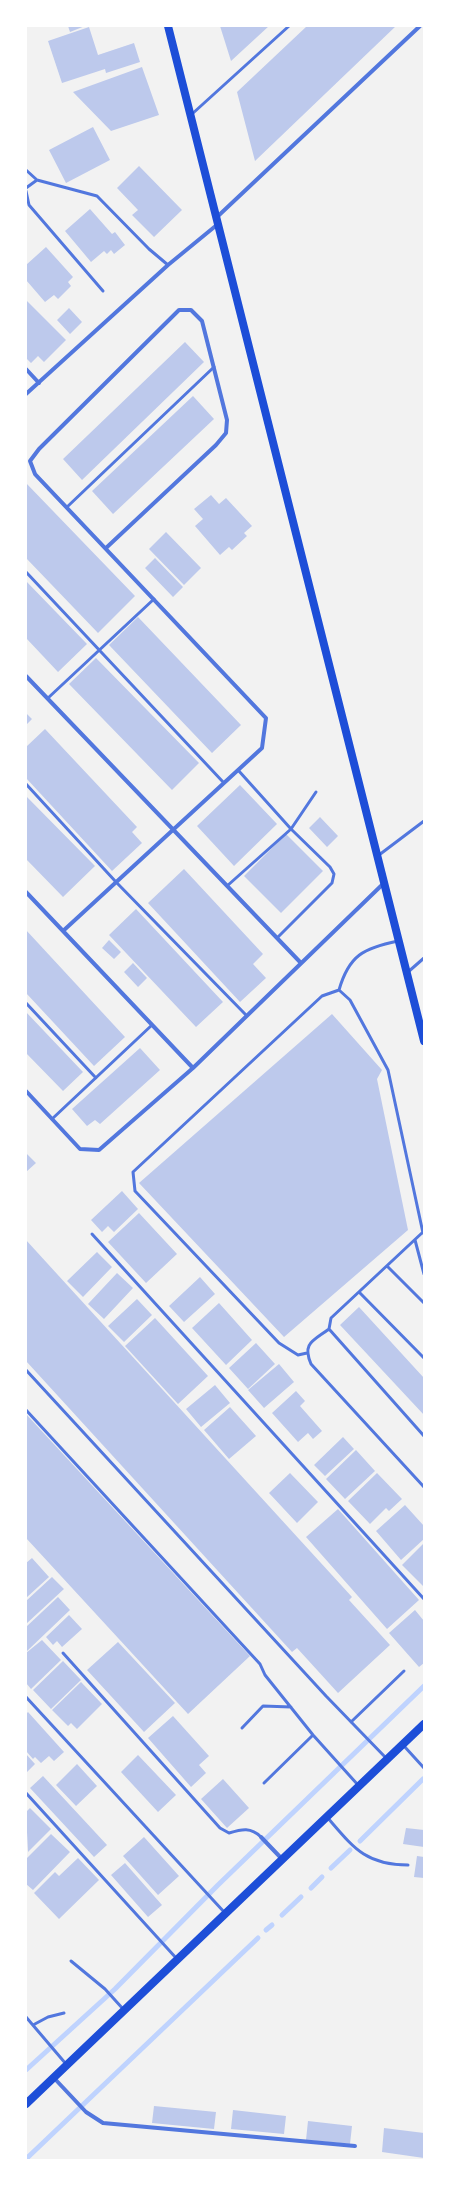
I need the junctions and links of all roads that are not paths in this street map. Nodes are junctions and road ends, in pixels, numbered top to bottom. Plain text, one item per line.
1 (168, 26) edge
2 (289, 26) edge
3 (420, 26) edge
4 (191, 115) junction
5 (26, 170) edge
6 (37, 180) junction
7 (26, 190) edge
8 (217, 220) junction
9 (168, 265) junction
10 (103, 291) dead end
11 (214, 367) junction
12 (26, 369) edge
13 (39, 383) junction
14 (26, 394) edge
15 (67, 507) junction
16 (106, 548) junction
17 (26, 572) edge
18 (154, 599) junction
19 (98, 651) junction
20 (26, 676) edge
21 (48, 698) junction
22 (238, 770) junction
23 (224, 783) junction
24 (26, 784) edge
25 (316, 792) dead end
26 (424, 821) edge
27 (173, 829) junction
28 (290, 829) junction
29 (377, 856) junction
30 (116, 882) junction
31 (384, 883) junction
32 (227, 886) junction
33 (26, 892) edge
34 (63, 931) junction
35 (278, 938) junction
36 (398, 941) junction
37 (424, 958) edge
38 (300, 962) junction
39 (407, 974) junction
40 (339, 990) junction
41 (26, 1003) edge
42 (246, 1015) junction
43 (152, 1025) junction
44 (424, 1042) edge
45 (193, 1068) junction
46 (96, 1078) junction
47 (26, 1091) edge
48 (52, 1119) junction
49 (423, 1232) edge
50 (92, 1234) dead end
51 (415, 1240) junction
52 (388, 1266) junction
53 (424, 1274) edge
54 (359, 1292) junction
55 (424, 1303) edge
56 (328, 1329) junction
57 (307, 1353) junction
58 (424, 1358) edge
59 (26, 1370) edge
60 (26, 1410) edge
61 (424, 1436) edge
62 (424, 1487) edge
63 (424, 1599) edge
64 (62, 1653) dead end
65 (404, 1671) dead end
66 (26, 1697) edge
67 (291, 1707) junction
68 (351, 1722) junction
69 (424, 1724) edge
70 (242, 1728) dead end
71 (313, 1735) junction
72 (402, 1745) junction
73 (387, 1759) junction
74 (424, 1768) edge
75 (264, 1783) dead end
76 (359, 1786) junction
77 (26, 1793) edge
78 (327, 1817) junction
79 (261, 1837) joint
80 (282, 1859) junction
81 (408, 1865) dead end
82 (225, 1913) junction
83 (177, 1959) junction
84 (72, 1961) dead end
85 (124, 2010) junction
86 (64, 2013) dead end
87 (26, 2017) edge
88 (33, 2025) junction
89 (67, 2065) junction
90 (54, 2078) junction
91 (26, 2104) edge
92 (355, 2146) dead end

1 - 4 main road
2 - 4 lane
3 - 8 street
4 - 8 main road
5 - 6 lane
6 - 7 lane
6 - 9 lane
7 - 10 lane
8 - 9 street
8 - 29 main road
9 - 13 street
11 - 15 lane
11 - 15 street
11 - 16 street
12 - 13 street
13 - 14 street
15 - 16 street
16 - 18 street
17 - 19 lane
18 - 19 lane
18 - 22 street
19 - 21 lane
19 - 23 lane
20 - 21 street
21 - 27 street
22 - 23 street
22 - 28 lane
23 - 27 street
24 - 30 lane
25 - 28 lane
26 - 29 lane
27 - 30 street
27 - 32 street
28 - 32 lane
28 - 35 lane
29 - 31 main road
30 - 34 street
30 - 42 lane
31 - 36 main road
31 - 38 street
32 - 35 street
33 - 34 street
34 - 43 street
35 - 38 street
36 - 39 main road
36 - 40 lane
37 - 39 lane
38 - 42 street
39 - 44 main road
40 - 49 lane
40 - 57 lane
41 - 46 lane
42 - 45 street
43 - 45 street
43 - 46 lane
45 - 48 street
46 - 48 lane
47 - 48 street
49 - 51 lane
50 - 63 lane
51 - 52 lane
51 - 53 lane
52 - 54 lane
52 - 55 lane
54 - 56 lane
54 - 58 lane
56 - 57 lane
56 - 61 lane
57 - 62 lane
59 - 68 lane
60 - 67 lane
64 - 79 lane
65 - 68 lane
66 - 82 lane
67 - 70 lane
67 - 71 lane
68 - 73 lane
69 - 72 main road
71 - 75 lane
71 - 76 lane
72 - 73 main road
72 - 74 lane
73 - 76 main road
76 - 78 main road
77 - 83 lane
78 - 80 main road
78 - 81 lane
79 - 80 street
80 - 82 main road
82 - 83 main road
83 - 85 main road
84 - 85 lane
85 - 89 main road
86 - 88 lane
87 - 88 lane
88 - 89 lane
89 - 90 main road
90 - 91 main road
90 - 92 street

